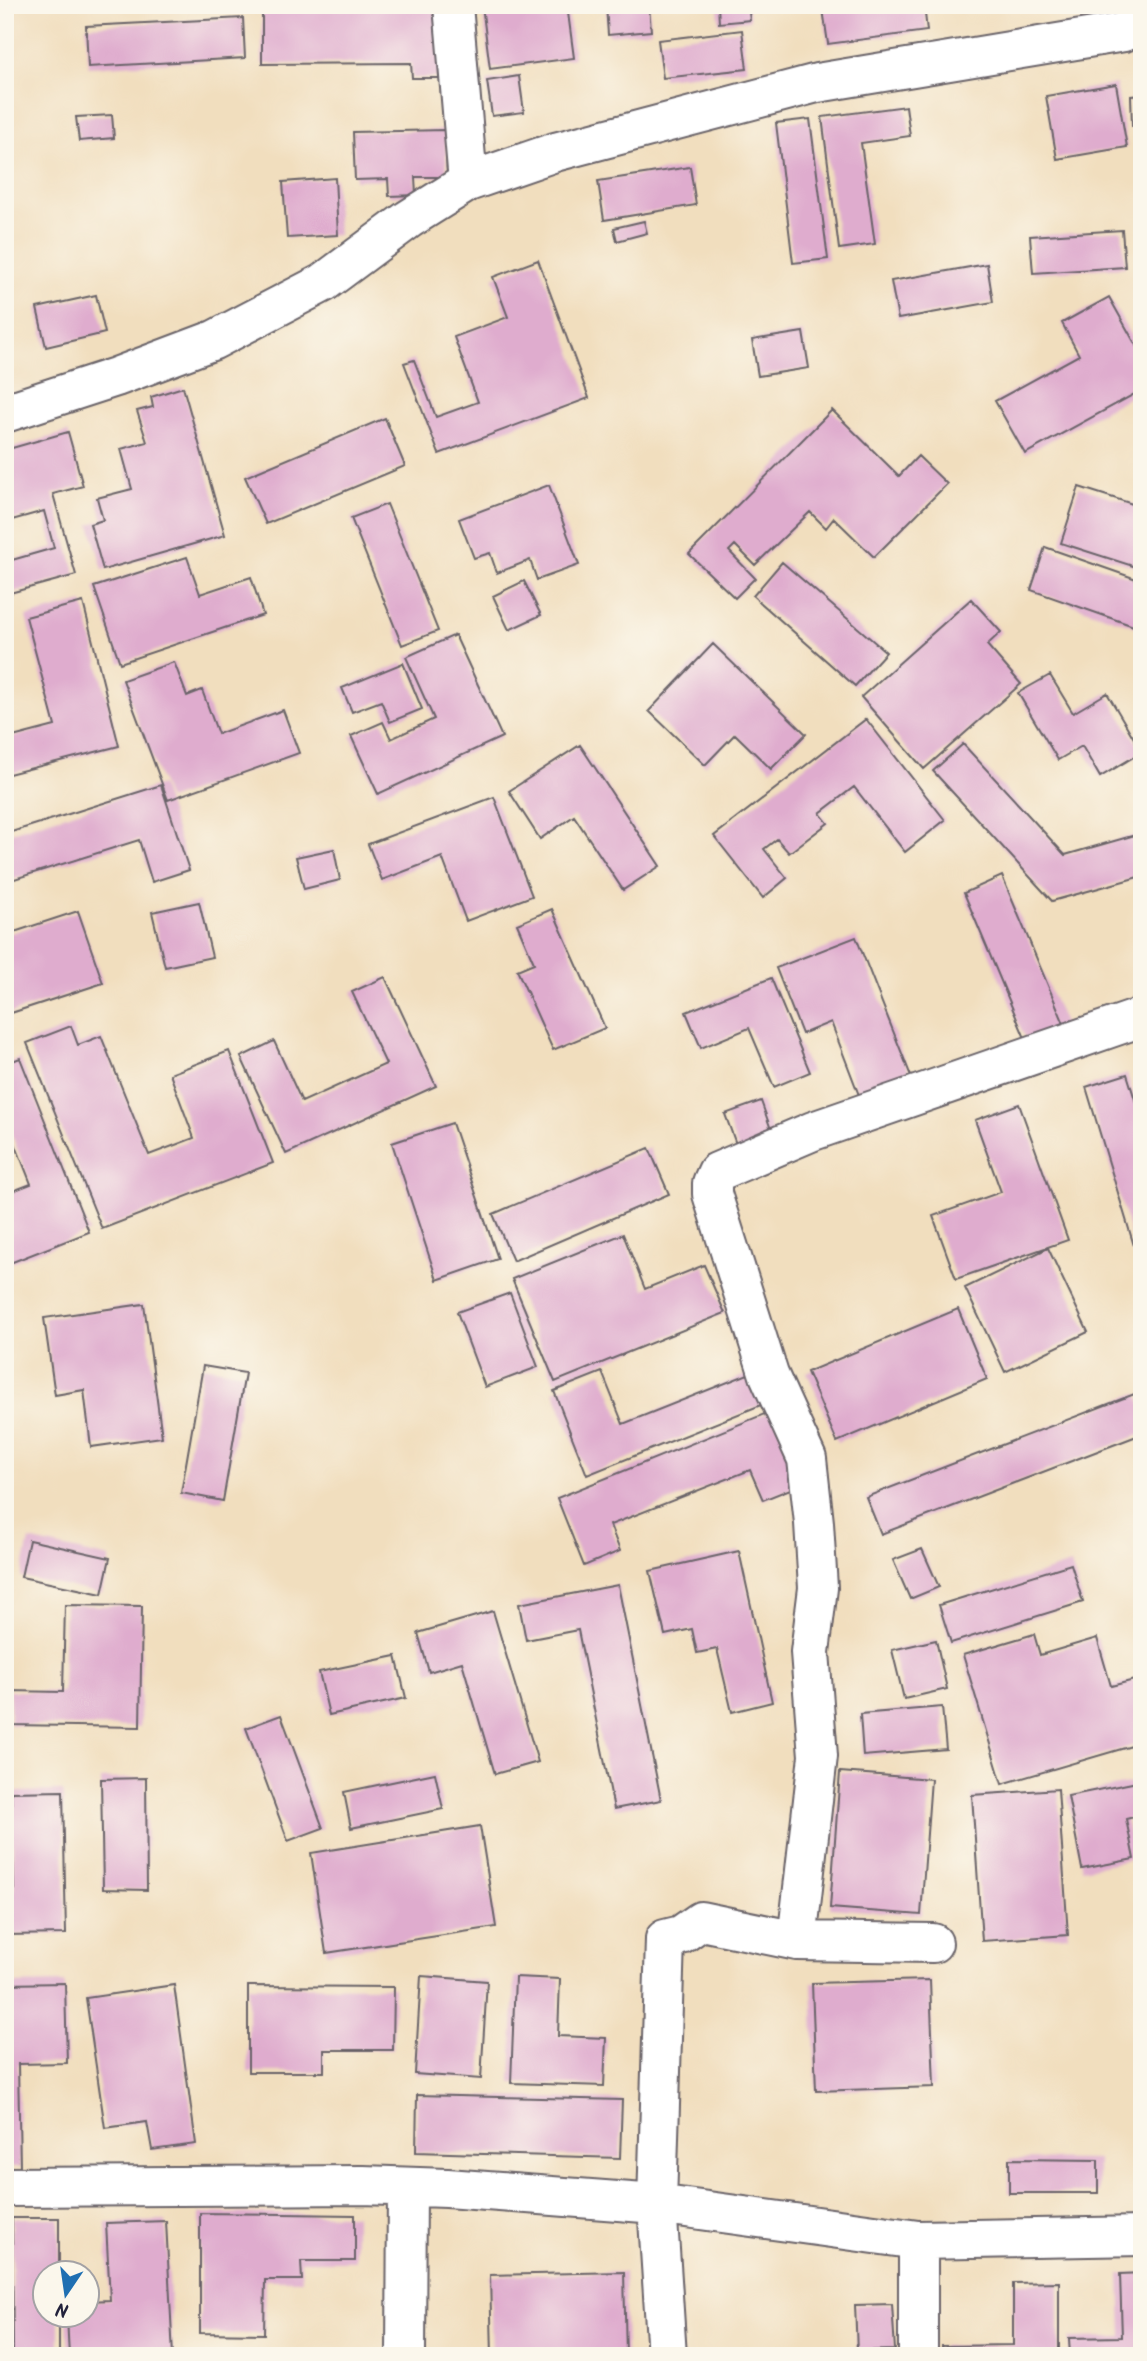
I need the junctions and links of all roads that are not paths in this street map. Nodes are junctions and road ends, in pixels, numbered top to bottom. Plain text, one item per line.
1 (453, 5) edge
2 (1142, 24) edge
3 (468, 182) junction
4 (5, 413) edge
5 (1142, 1017) edge
6 (797, 1941) junction
7 (933, 1943) dead end
8 (5, 2186) edge
9 (407, 2187) junction
10 (657, 2204) junction
11 (1142, 2236) edge
12 (918, 2240) junction
13 (406, 2356) edge
14 (667, 2356) edge
15 (918, 2356) edge

1 - 3 street
2 - 3 street
3 - 4 street
5 - 6 street
6 - 7 street
6 - 10 street
8 - 9 street
9 - 10 street
9 - 13 street
10 - 12 street
10 - 14 street
11 - 12 street
12 - 15 street

